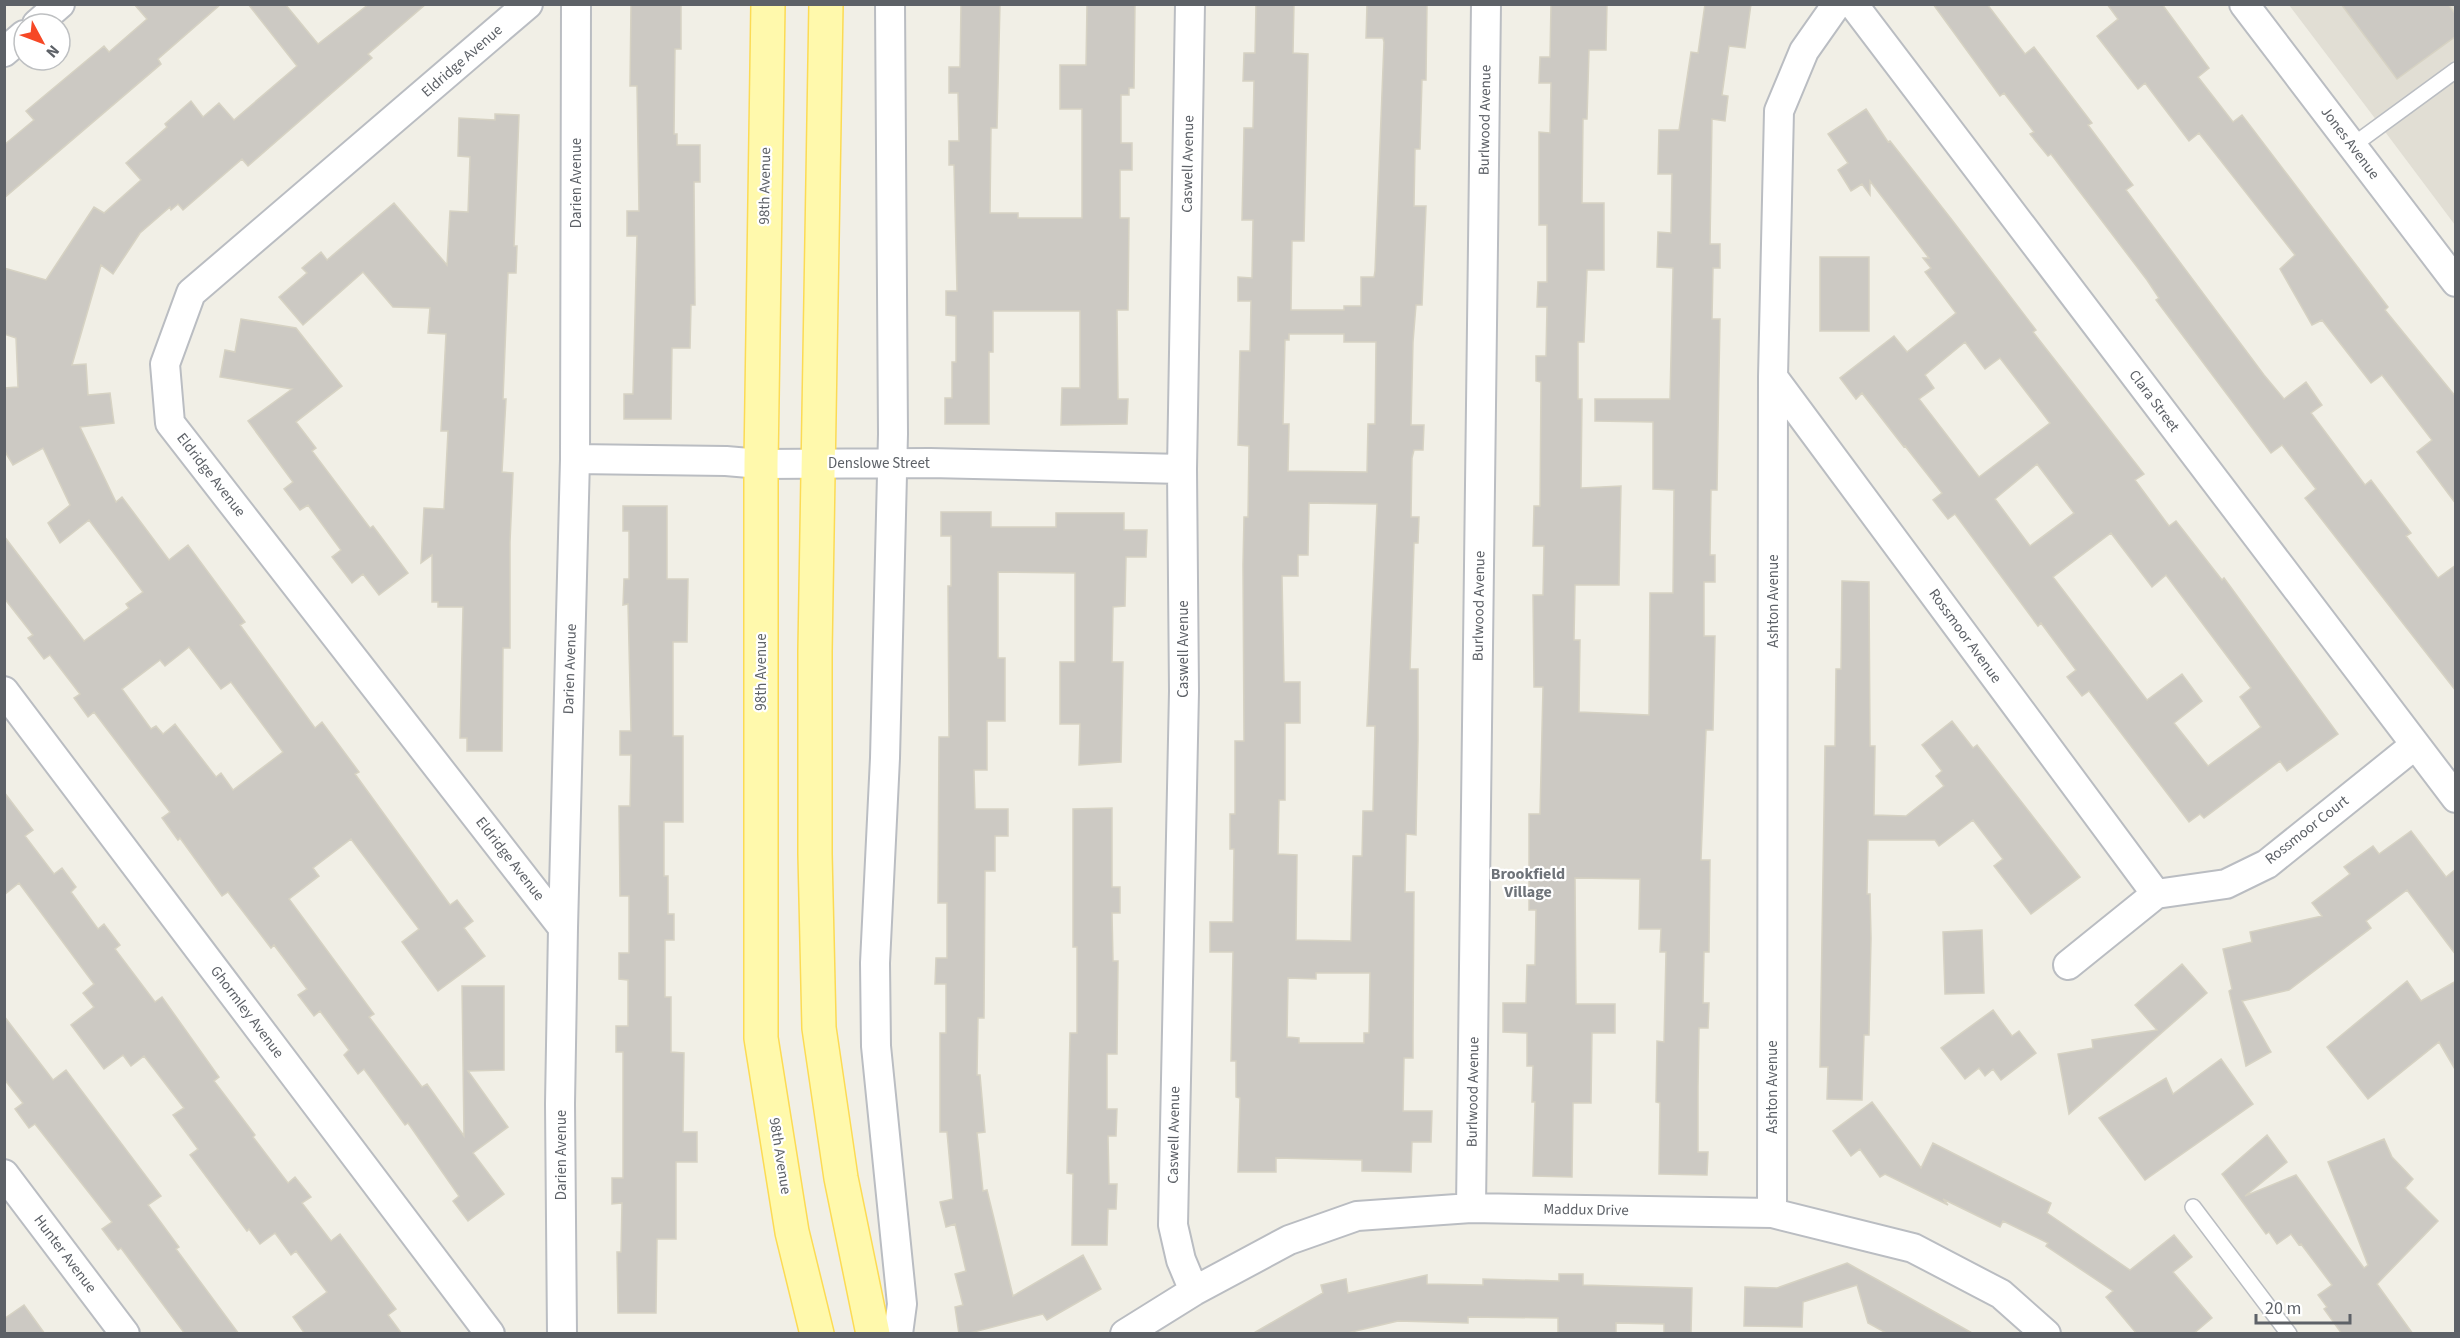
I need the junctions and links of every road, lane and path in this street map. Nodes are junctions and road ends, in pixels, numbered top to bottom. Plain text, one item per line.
1 (528, 4) edge
2 (576, 4) edge
3 (768, 4) edge
4 (826, 4) edge
5 (890, 4) edge
6 (1190, 4) edge
7 (1486, 4) edge
8 (1837, 4) edge
9 (1853, 4) edge
10 (2244, 4) edge
11 (2456, 70) edge
12 (2352, 146) junction
13 (2456, 282) edge
14 (1773, 377) junction
15 (575, 459) junction
16 (820, 464) junction
17 (892, 464) junction
18 (761, 465) junction
19 (1182, 469) junction
20 (4, 691) edge
21 (2415, 745) junction
22 (2456, 798) edge
23 (2156, 894) junction
24 (563, 928) junction
25 (2068, 964) dead end
26 (4, 1174) edge
27 (2193, 1207) dead end
28 (1471, 1208) junction
29 (1772, 1213) junction
30 (1194, 1291) junction
31 (124, 1334) edge
32 (490, 1334) edge
33 (562, 1334) edge
34 (817, 1334) edge
35 (873, 1334) edge
36 (898, 1334) edge
37 (1125, 1334) edge
38 (2046, 1334) edge
39 (2289, 1334) edge

1 - 24 street, Eldridge Avenue
2 - 15 street, Darien Avenue
3 - 18 main road, 98th Avenue
4 - 16 main road
5 - 17 street
6 - 19 street, Caswell Avenue
7 - 28 street, Burlwood Avenue
8 - 14 street, Ashton Avenue
9 - 21 street, Clara Street
10 - 12 street, Jones Avenue
11 - 12 lane
12 - 13 street, Jones Avenue
14 - 23 street, Rossmoor Avenue
14 - 29 street, Ashton Avenue
15 - 18 street, Denslowe Street
15 - 24 street, Darien Avenue
16 - 17 street, Denslowe Street
16 - 18 street, Denslowe Street
16 - 35 main road
17 - 19 street, Denslowe Street
17 - 36 street
18 - 34 main road, 98th Avenue
19 - 30 street, Caswell Avenue
20 - 32 street, Ghormley Avenue
21 - 22 street, Clara Street
21 - 23 street, Rossmoor Court
23 - 25 street
24 - 33 street, Darien Avenue
26 - 31 street, Hunter Avenue
27 - 39 lane
28 - 29 street, Maddux Drive
28 - 30 street, Maddux Drive
29 - 38 street, Maddux Drive
30 - 37 street, Maddux Drive

